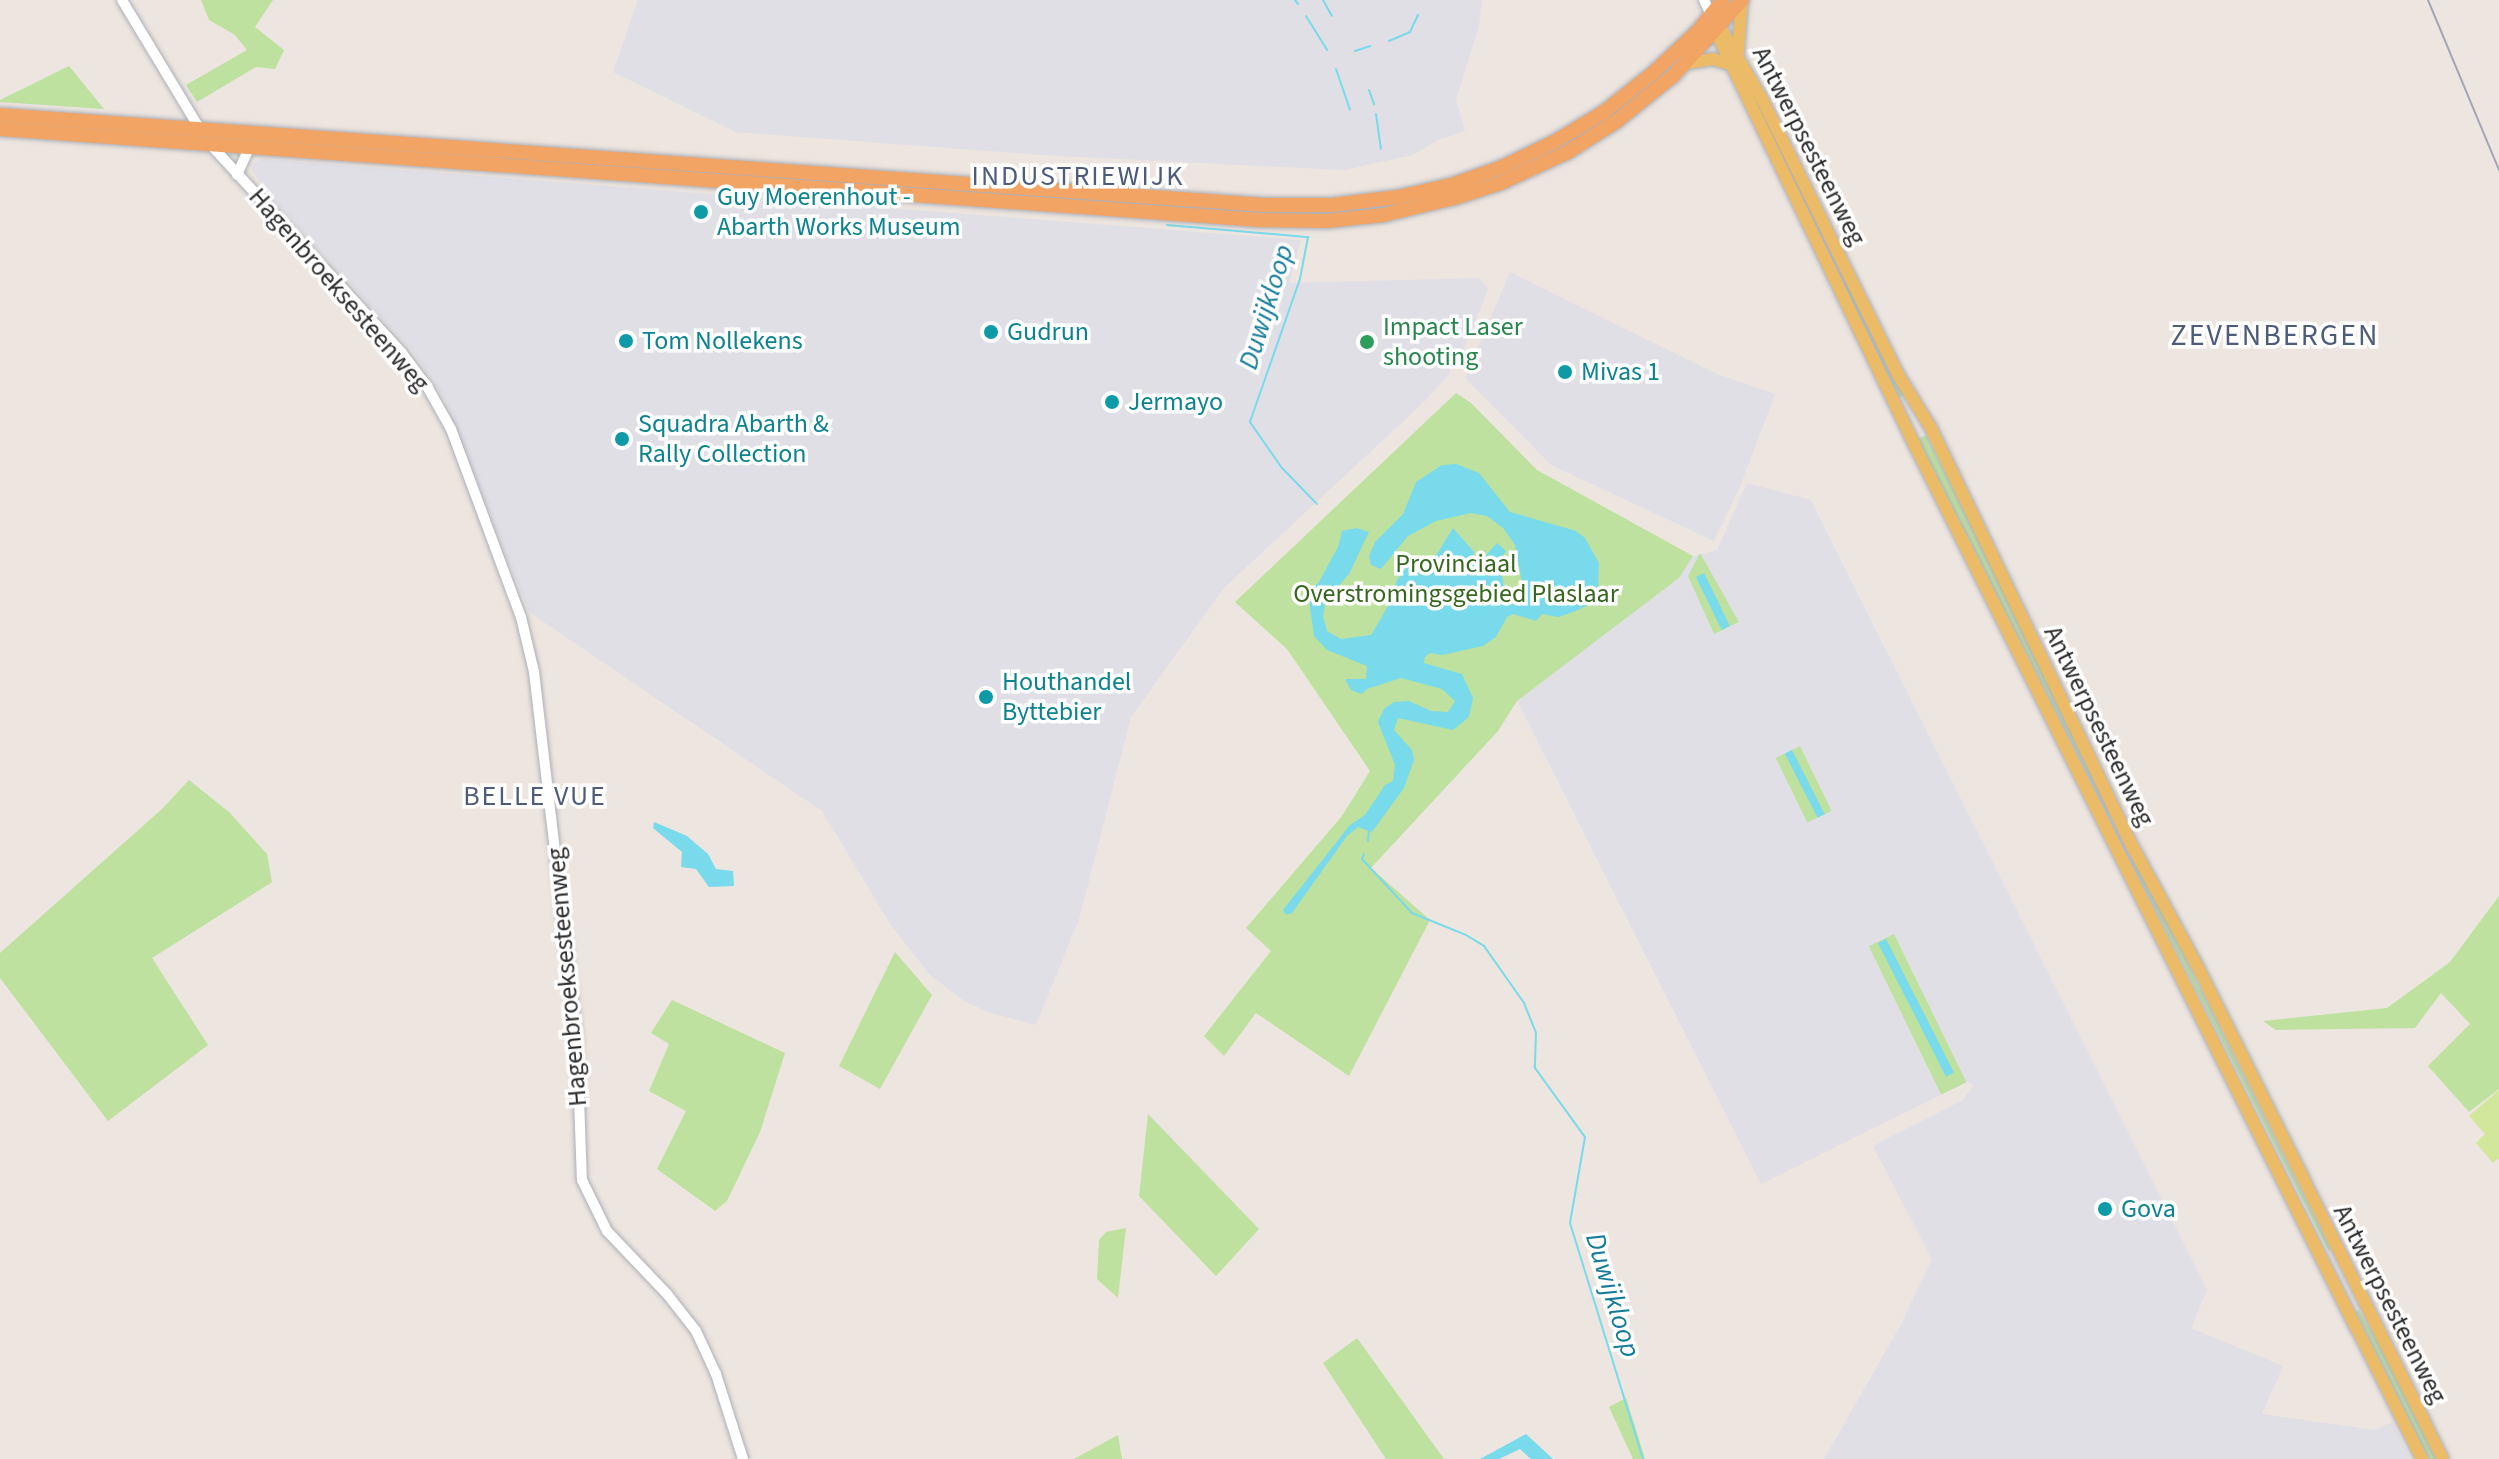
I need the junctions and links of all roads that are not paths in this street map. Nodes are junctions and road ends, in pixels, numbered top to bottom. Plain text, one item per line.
1 (122, 0) edge
2 (1704, 0) edge
3 (1723, 0) edge
4 (1742, 0) edge
5 (1716, 25) junction
6 (1733, 59) junction
7 (1688, 63) junction
8 (187, 104) junction
9 (0, 115) edge
10 (172, 126) junction
11 (0, 129) edge
12 (200, 129) junction
13 (210, 144) junction
14 (249, 148) junction
15 (237, 175) junction
16 (1850, 276) junction
17 (1837, 281) junction
18 (1931, 428) junction
19 (1912, 437) junction
20 (2317, 1251) junction
21 (2342, 1252) junction
22 (2334, 1282) junction
23 (2394, 1362) junction
24 (743, 1459) edge
25 (2422, 1459) edge
26 (2443, 1459) edge

1 - 8 street, Hagenbroeksesteenweg
2 - 5 street, Antwerpsesteenweg
3 - 5 highway
4 - 5 highway
4 - 6 main road
5 - 6 main road, Antwerpsesteenweg
5 - 7 highway
5 - 12 highway
6 - 7 main road
6 - 16 main road, Antwerpsesteenweg
6 - 17 main road, Antwerpsesteenweg
7 - 14 highway
8 - 10 street
8 - 12 street, Hagenbroeksesteenweg
9 - 10 highway
10 - 12 highway
11 - 13 highway
12 - 13 street, Hagenbroeksesteenweg
13 - 14 highway
13 - 15 street, Hagenbroeksesteenweg
14 - 15 street
15 - 24 street, Hagenbroeksesteenweg
16 - 17 main road
16 - 18 main road, Antwerpsesteenweg
17 - 19 main road, Antwerpsesteenweg
18 - 19 main road
18 - 21 main road, Antwerpsesteenweg
19 - 20 main road, Antwerpsesteenweg
20 - 21 main road
20 - 22 main road, Antwerpsesteenweg
21 - 23 main road, Antwerpsesteenweg
22 - 23 main road
22 - 25 main road, Antwerpsesteenweg
23 - 26 main road, Antwerpsesteenweg

